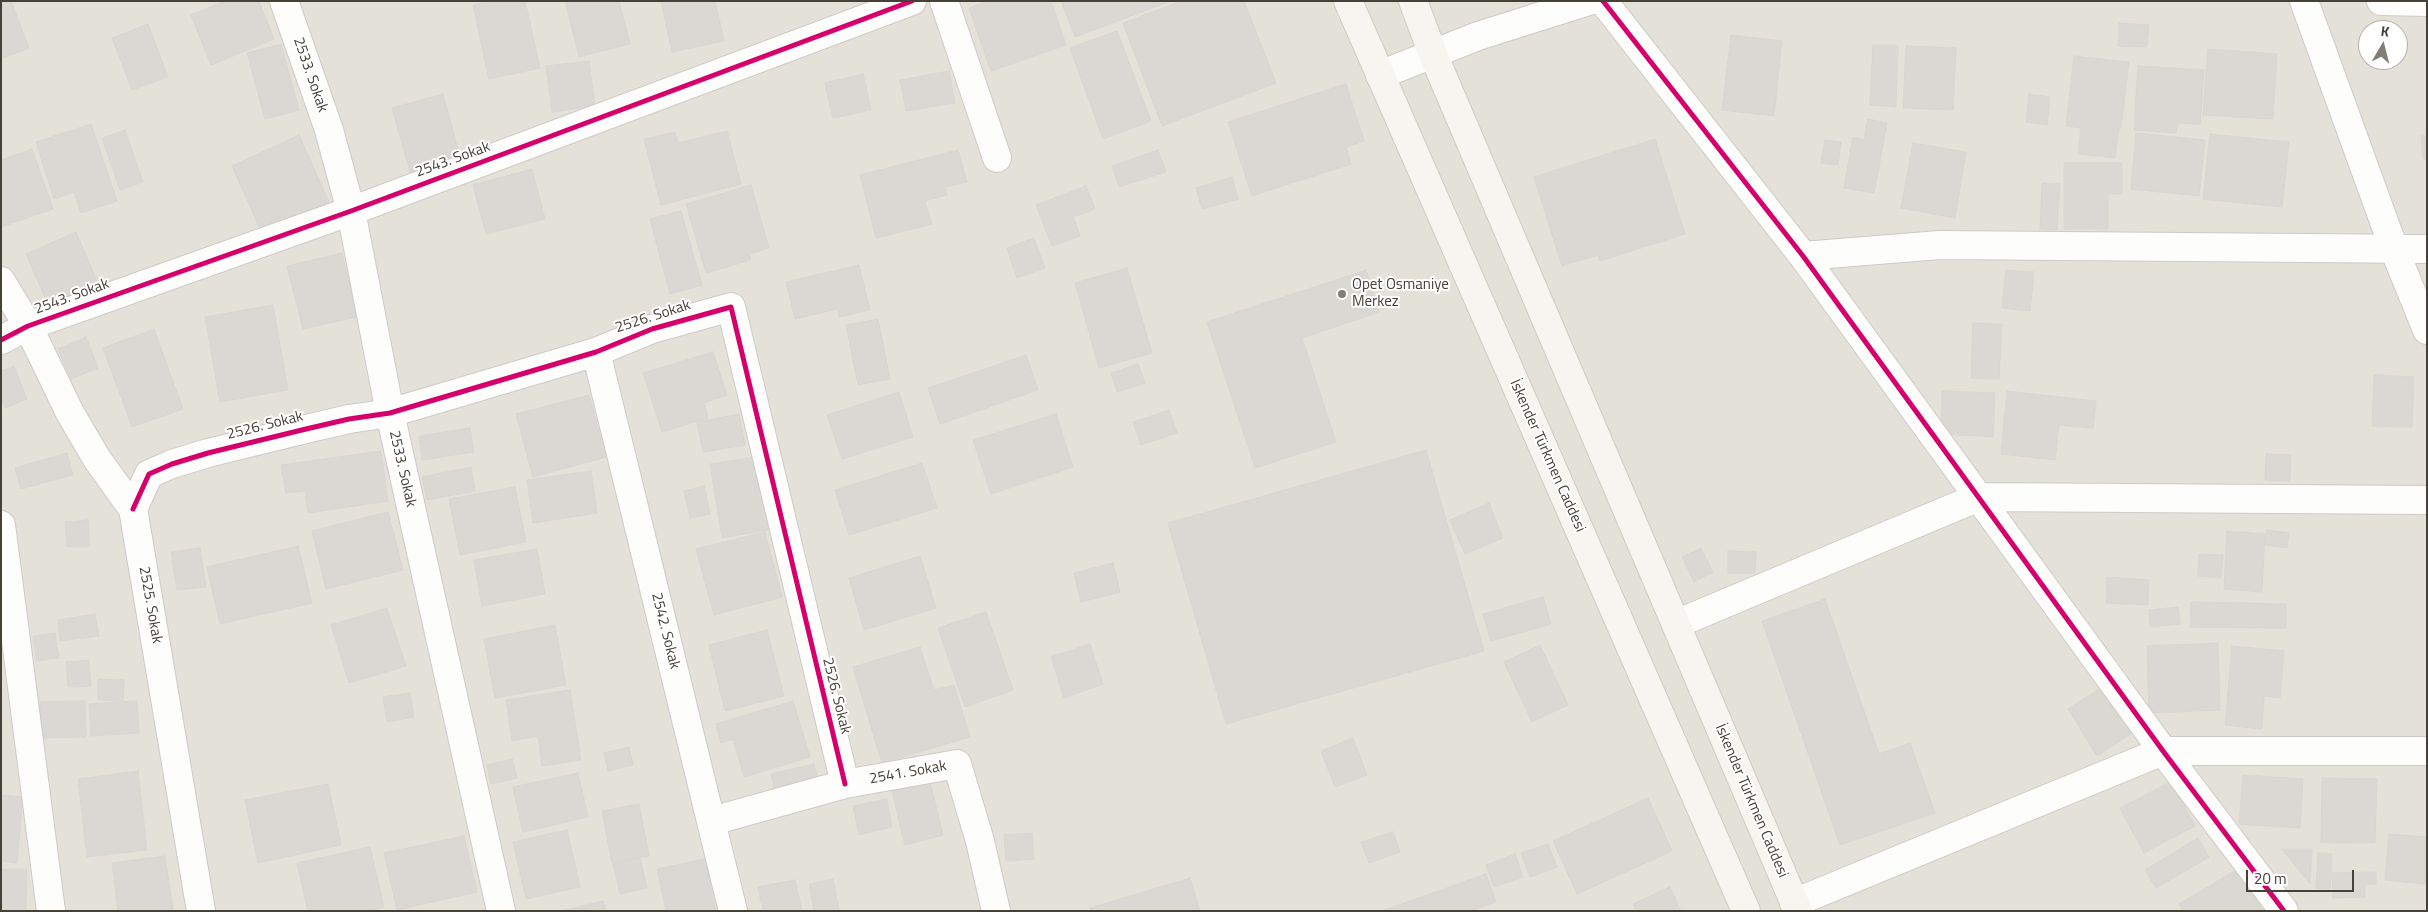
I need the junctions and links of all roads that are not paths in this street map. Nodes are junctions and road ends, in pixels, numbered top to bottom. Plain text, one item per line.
1 (284, 1) edge
2 (912, 1) edge
3 (944, 1) edge
4 (1348, 1) edge
5 (1413, 1) edge
6 (1589, 1) edge
7 (1603, 1) edge
8 (2304, 1) edge
9 (2382, 1) edge
10 (2427, 2) edge
11 (1433, 54) junction
12 (1380, 75) junction
13 (997, 158) dead end
14 (351, 211) junction
15 (2394, 249) junction
16 (2427, 249) edge
17 (1803, 256) junction
18 (1, 281) edge
19 (28, 326) junction
20 (2427, 330) edge
21 (1, 340) edge
22 (596, 352) junction
23 (390, 413) junction
24 (1980, 497) junction
25 (2427, 500) edge
26 (133, 509) junction
27 (1, 525) edge
28 (1676, 624) junction
29 (2163, 751) junction
30 (2427, 751) edge
31 (845, 784) junction
32 (712, 821) junction
33 (1796, 907) edge
34 (51, 911) edge
35 (201, 911) edge
36 (501, 911) edge
37 (733, 911) edge
38 (996, 911) edge
39 (1746, 911) edge
40 (2284, 911) edge

1 - 14 street, 2533. Sokak
2 - 14 street, 2543. Sokak
3 - 13 street
4 - 12 main road, İskender Türkmen Caddesi
5 - 11 main road, İskender Türkmen Caddesi
6 - 11 street
7 - 17 street
8 - 15 street
9 - 10 street
11 - 12 street
11 - 28 main road, İskender Türkmen Caddesi
12 - 39 main road, İskender Türkmen Caddesi
14 - 19 street, 2543. Sokak
14 - 23 street, 2533. Sokak
15 - 16 street
15 - 17 street
15 - 20 street
17 - 24 street
18 - 19 street, 2525. Sokak
19 - 21 street, 2543. Sokak
19 - 26 street, 2525. Sokak
22 - 23 street, 2526. Sokak
22 - 31 street, 2526. Sokak
22 - 32 street, 2542. Sokak
23 - 26 street, 2526. Sokak
23 - 36 street, 2533. Sokak
24 - 25 street
24 - 28 street
24 - 29 street
26 - 35 street, 2525. Sokak
27 - 34 street
28 - 33 main road, İskender Türkmen Caddesi
29 - 30 street
29 - 33 street
29 - 40 street
31 - 32 street, 2541. Sokak
31 - 38 street, 2541. Sokak
32 - 37 street, 2542. Sokak

